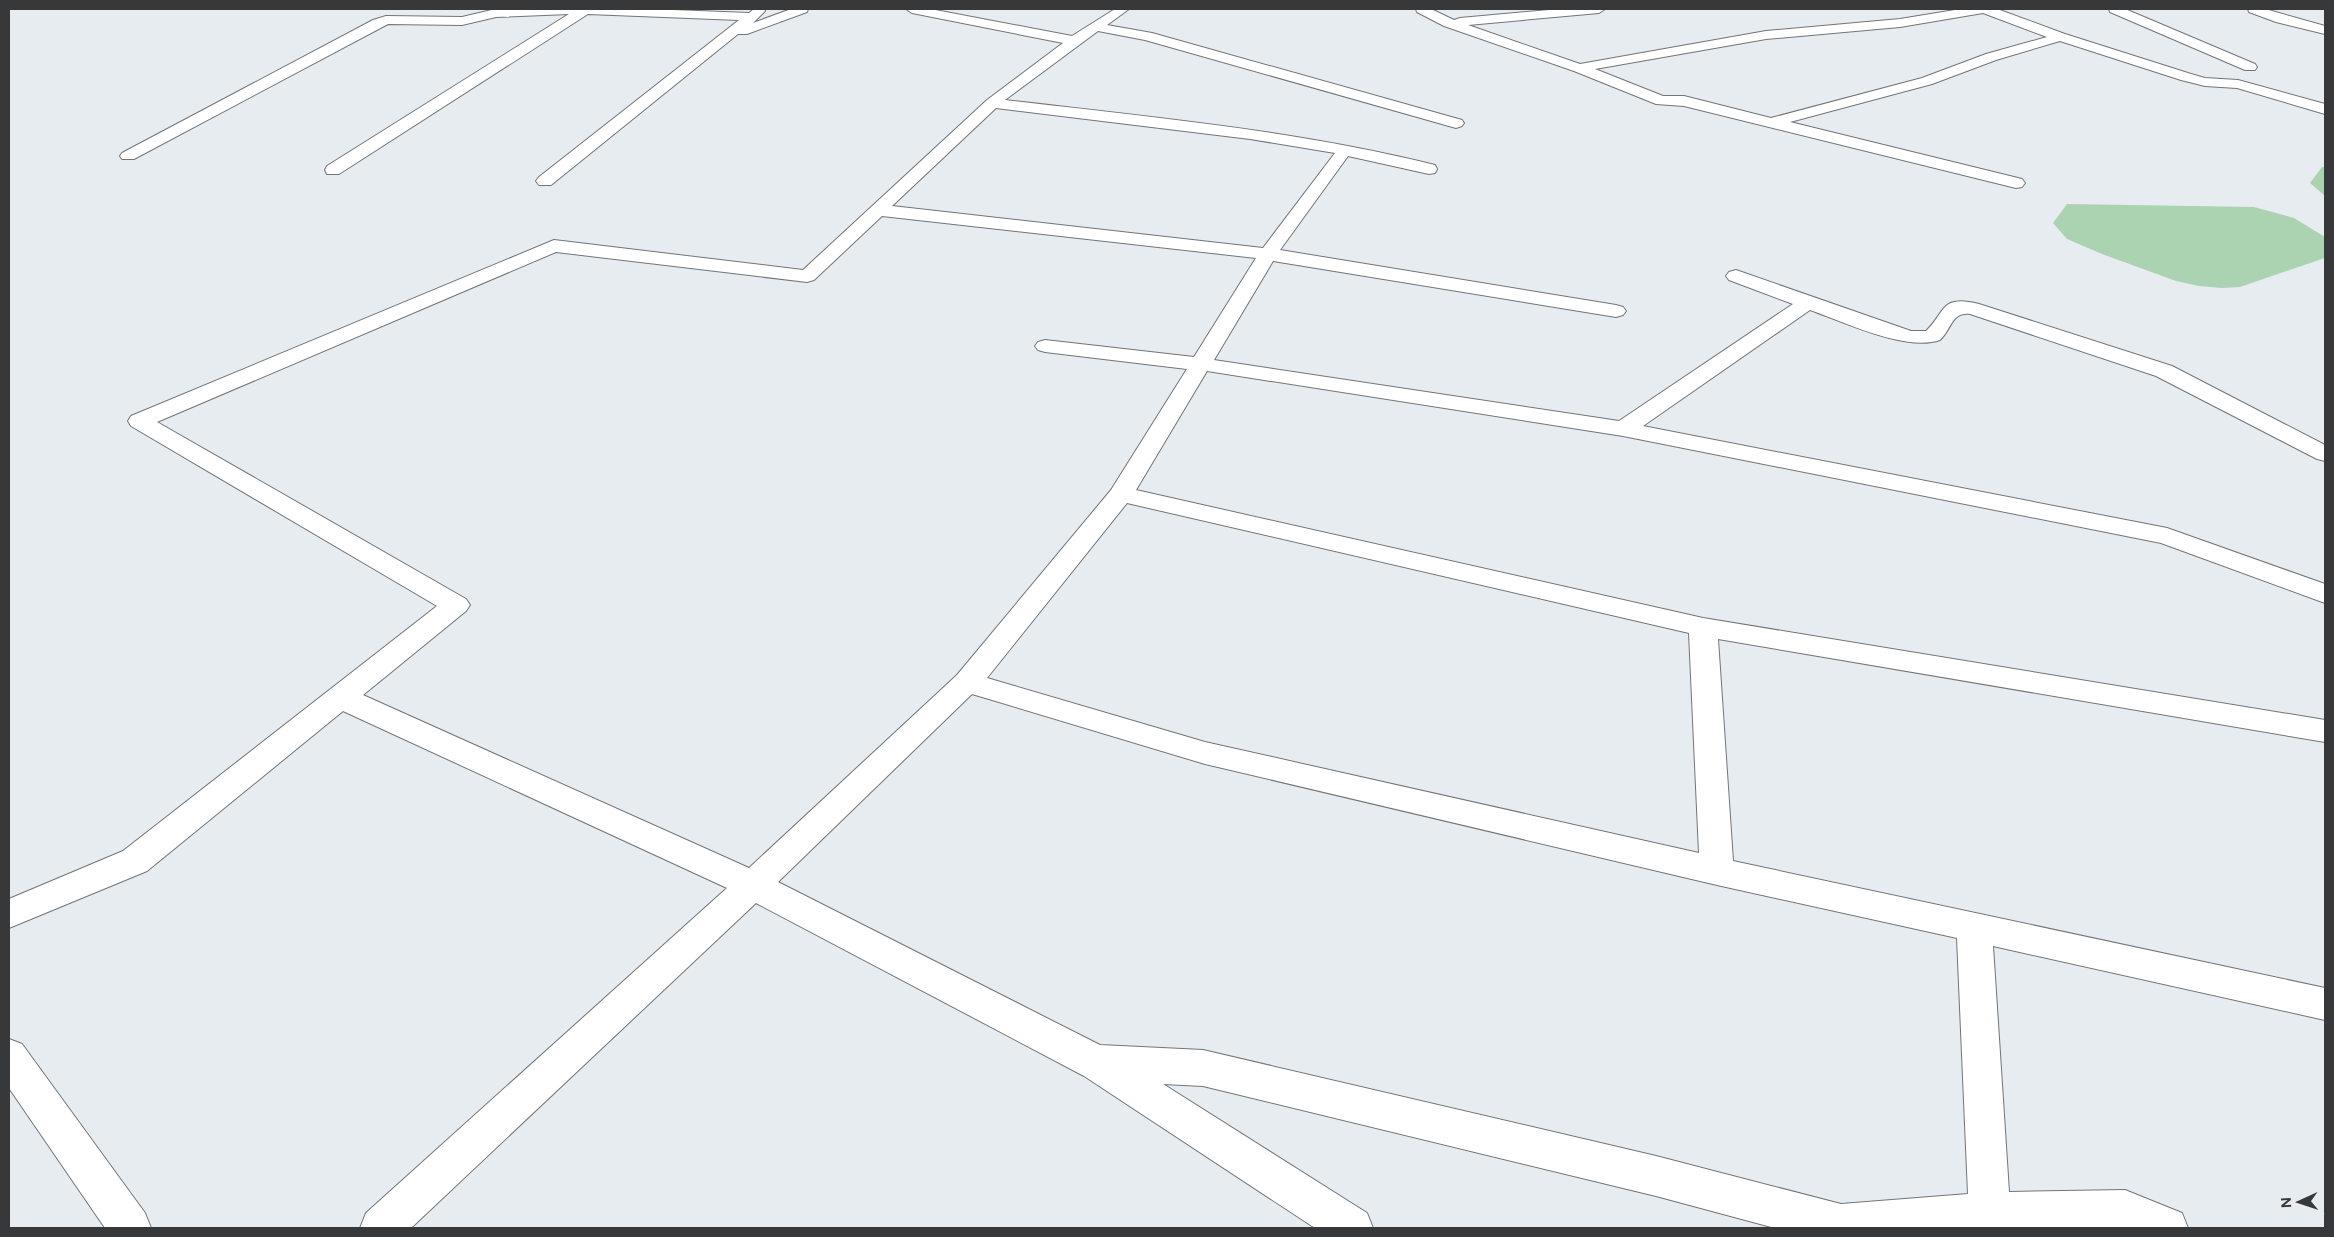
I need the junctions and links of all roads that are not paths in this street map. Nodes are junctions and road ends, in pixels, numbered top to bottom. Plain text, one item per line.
1 (802, 9) edge
2 (912, 9) edge
3 (1122, 9) edge
4 (1422, 9) edge
5 (1599, 9) edge
6 (1982, 9) edge
7 (1986, 9) edge
8 (2115, 9) edge
9 (2254, 9) edge
10 (586, 10) edge
11 (758, 13) edge
12 (1449, 23) junction
13 (1095, 27) junction
14 (2325, 30) edge
15 (732, 35) junction
16 (2060, 37) junction
17 (1074, 40) junction
18 (2250, 67) dead end
19 (1579, 68) junction
20 (992, 103) junction
21 (2325, 110) edge
22 (1773, 122) junction
23 (1456, 123) dead end
24 (128, 156) dead end
25 (1341, 157) dead end
26 (1430, 169) dead end
27 (333, 170) dead end
28 (545, 181) dead end
29 (2016, 183) dead end
30 (878, 210) junction
31 (1268, 254) junction
32 (1736, 276) dead end
33 (1807, 303) junction
34 (1616, 311) dead end
35 (1045, 346) dead end
36 (1201, 364) junction
37 (1623, 429) junction
38 (2325, 454) edge
39 (1121, 494) junction
40 (2325, 594) edge
41 (1703, 627) junction
42 (967, 682) junction
43 (340, 697) junction
44 (2325, 731) edge
45 (1717, 871) junction
46 (753, 885) junction
47 (9, 914) edge
48 (1974, 926) junction
49 (2325, 1004) edge
50 (9, 1056) edge
51 (1097, 1063) junction
52 (1990, 1213) junction
53 (130, 1228) edge
54 (381, 1228) edge
55 (1352, 1228) edge
56 (2167, 1228) edge

1 - 15 street
2 - 17 street
3 - 13 street
4 - 12 street
5 - 12 street
6 - 19 street
7 - 16 street
8 - 18 street
9 - 14 street
10 - 11 street
10 - 24 street
10 - 27 street
11 - 15 street
12 - 19 street
13 - 17 street
13 - 23 street
15 - 28 street
16 - 21 street
16 - 22 street
17 - 20 street
19 - 22 street
20 - 26 street
20 - 30 street
22 - 29 street
25 - 31 street
30 - 31 street
30 - 43 street
31 - 34 street
31 - 36 street
32 - 33 street
33 - 37 street
33 - 38 street
35 - 36 street
36 - 37 street
36 - 39 street
37 - 40 street
39 - 41 street
39 - 42 street
41 - 44 street
41 - 45 street
42 - 45 street
42 - 46 street
43 - 46 street
43 - 47 street
45 - 48 street
46 - 51 street
46 - 54 street
48 - 49 street
48 - 52 street
50 - 53 street
51 - 52 street
51 - 55 street
52 - 56 street

